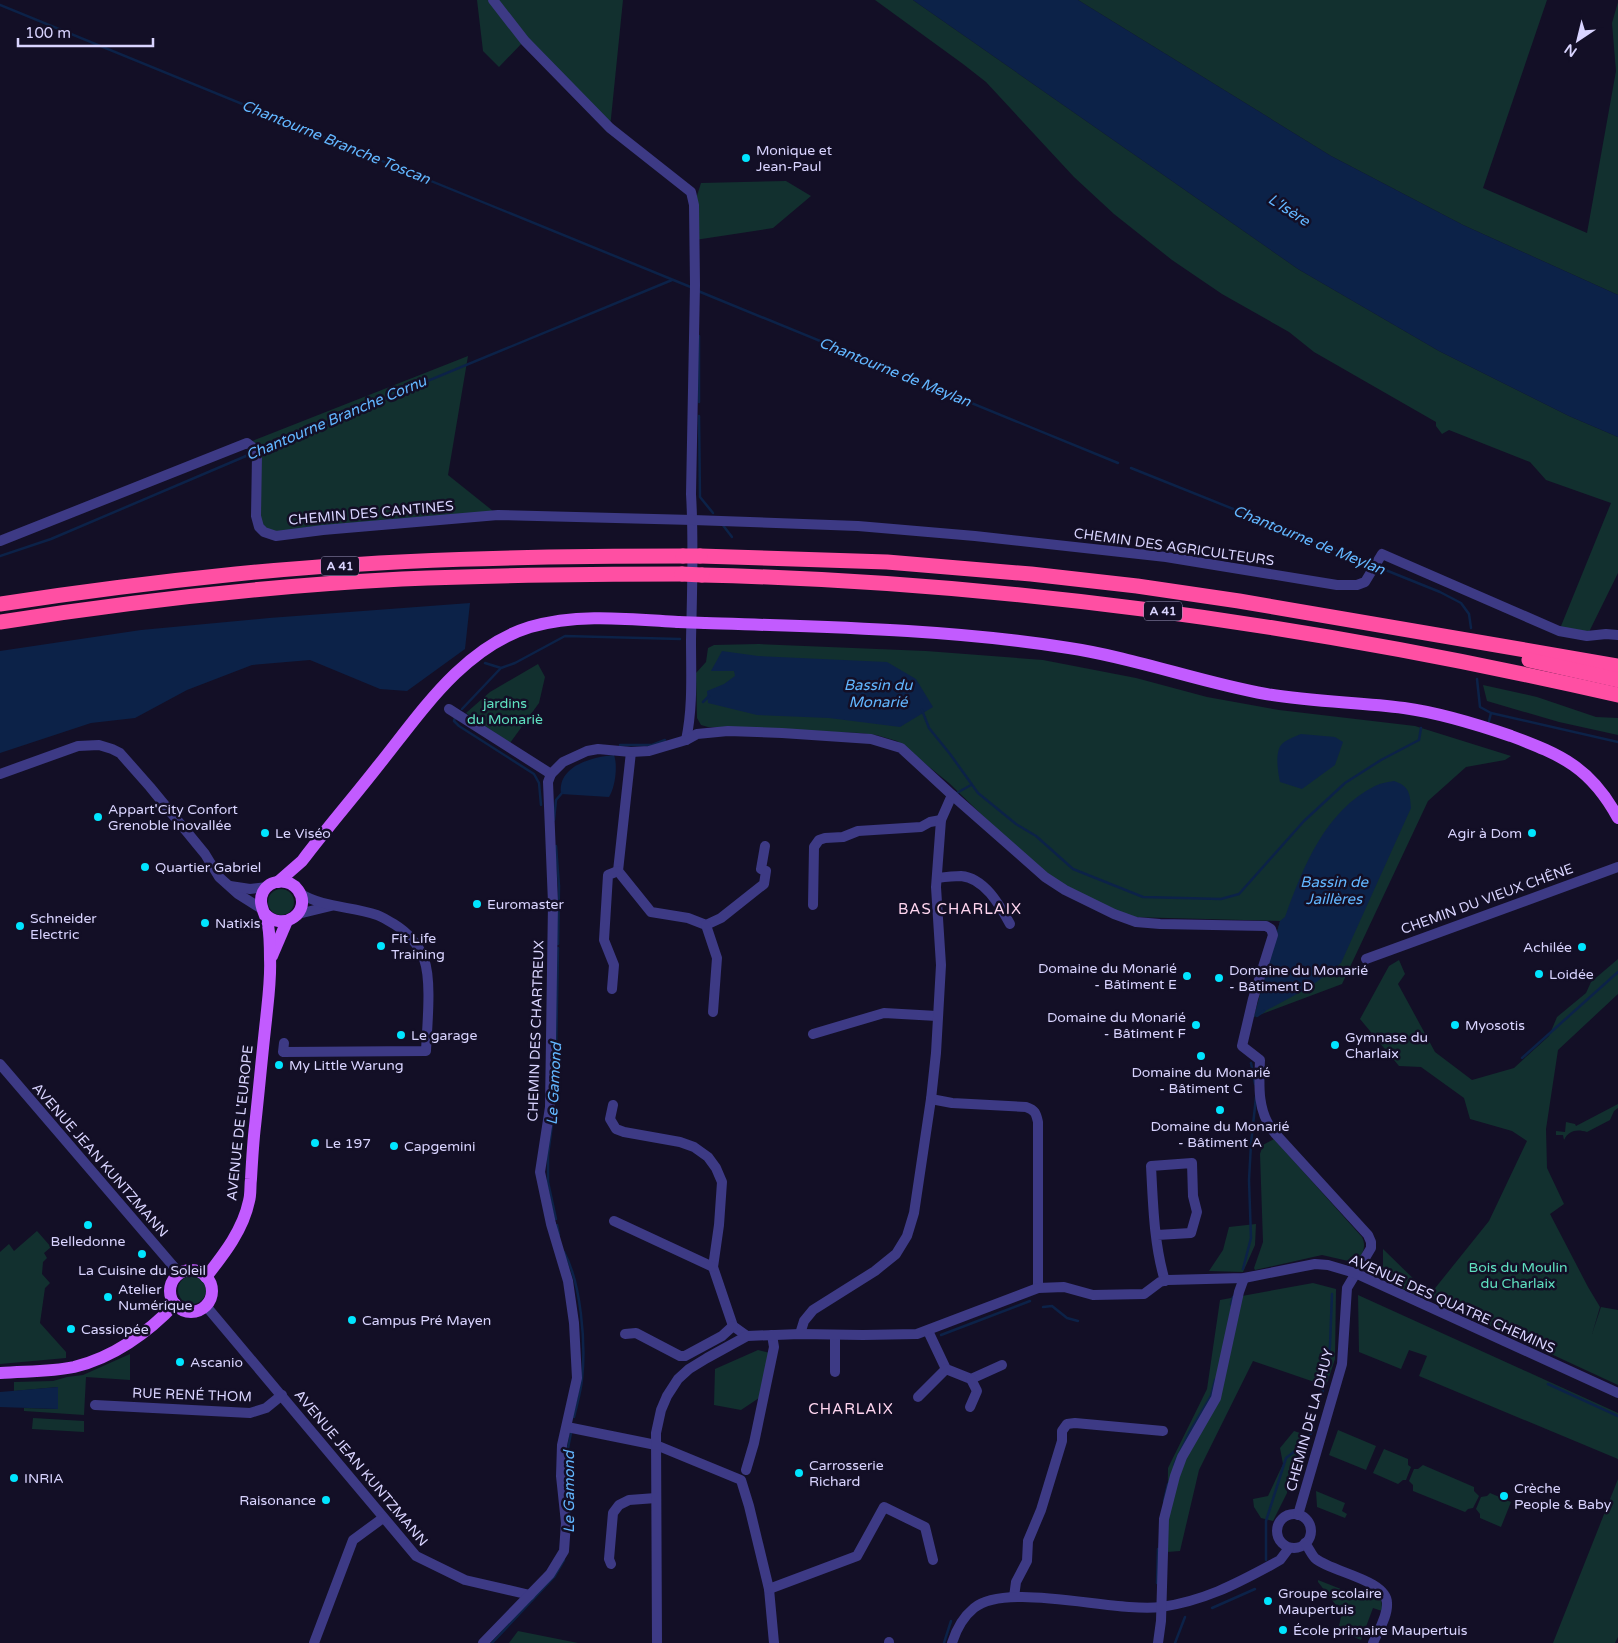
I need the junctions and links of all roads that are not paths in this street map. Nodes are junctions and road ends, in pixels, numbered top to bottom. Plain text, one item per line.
1 (493, 0) edge
2 (693, 520) junction
3 (0, 541) edge
4 (1239, 601) junction
5 (0, 604) edge
6 (0, 622) edge
7 (1618, 635) edge
8 (1618, 666) edge
9 (1618, 680) edge
10 (1618, 695) edge
11 (449, 709) dead end
12 (686, 740) junction
13 (631, 752) junction
14 (0, 774) edge
15 (551, 774) junction
16 (952, 795) junction
17 (1618, 818) edge
18 (941, 820) junction
19 (765, 846) dead end
20 (302, 861) junction
21 (1618, 868) edge
22 (618, 871) junction
23 (937, 878) junction
24 (273, 884) junction
25 (229, 886) junction
26 (298, 891) junction
27 (813, 905) dead end
28 (331, 906) junction
29 (263, 911) junction
30 (298, 914) junction
31 (286, 922) junction
32 (1010, 924) dead end
33 (706, 925) junction
34 (1366, 959) dead end
35 (270, 960) junction
36 (612, 989) dead end
37 (713, 1012) dead end
38 (937, 1016) junction
39 (813, 1034) dead end
40 (284, 1043) dead end
41 (0, 1064) edge
42 (931, 1099) junction
43 (613, 1105) dead end
44 (614, 1222) dead end
45 (1157, 1235) junction
46 (713, 1267) junction
47 (1355, 1273) junction
48 (180, 1274) junction
49 (206, 1277) junction
50 (1244, 1278) junction
51 (1165, 1281) junction
52 (1038, 1288) junction
53 (175, 1304) junction
54 (206, 1306) junction
55 (733, 1326) junction
56 (928, 1331) junction
57 (625, 1334) dead end
58 (800, 1334) junction
59 (835, 1334) junction
60 (772, 1335) junction
61 (722, 1336) junction
62 (747, 1336) junction
63 (728, 1347) junction
64 (1002, 1365) dead end
65 (946, 1369) junction
66 (835, 1372) dead end
67 (0, 1373) edge
68 (971, 1380) junction
69 (1618, 1393) edge
70 (282, 1395) junction
71 (918, 1397) dead end
72 (95, 1405) dead end
73 (970, 1407) dead end
74 (567, 1427) junction
75 (1163, 1431) dead end
76 (656, 1445) junction
77 (746, 1470) dead end
78 (656, 1498) junction
79 (1298, 1515) junction
80 (383, 1518) junction
81 (1305, 1544) junction
82 (1290, 1548) junction
83 (933, 1560) dead end
84 (611, 1564) dead end
85 (769, 1589) junction
86 (530, 1596) junction
87 (1014, 1597) junction
88 (1161, 1607) junction
89 (314, 1643) edge
90 (483, 1643) edge
91 (656, 1643) edge
92 (774, 1643) edge
93 (952, 1643) edge
94 (1158, 1643) edge
95 (1373, 1643) edge

1 - 2 street
2 - 3 street, CHEMIN DES CANTINES
2 - 7 street, CHEMIN DES AGRICULTEURS
2 - 12 street
4 - 5 highway, A 41, bridge
4 - 8 highway
4 - 9 highway, A 41
6 - 10 highway, A 41, bridge
11 - 15 street
12 - 13 street
12 - 16 street
13 - 15 street
13 - 22 street
14 - 25 street
15 - 74 street, CHEMIN DES CHARTREUX
16 - 18 street
16 - 47 street, CHEMIN DE LA DHUY
17 - 20 main road, bridge
18 - 23 street
18 - 27 street
19 - 33 street
20 - 24 main road
20 - 26 main road
21 - 34 street, CHEMIN DU VIEUX CHÊNE
22 - 33 street
22 - 36 street
23 - 32 street
23 - 38 street
24 - 25 street
24 - 26 main road
24 - 29 main road, AVENUE DE L'EUROPE
25 - 29 street
26 - 28 street
26 - 30 main road
28 - 30 street
28 - 40 street
29 - 31 main road
29 - 35 main road, AVENUE DE L'EUROPE
30 - 31 main road
31 - 35 main road, AVENUE DE L'EUROPE
33 - 37 street
35 - 49 main road, AVENUE DE L'EUROPE
38 - 39 street
38 - 42 street
41 - 48 street, AVENUE JEAN KUNTZMANN
42 - 52 street
42 - 58 street
43 - 46 street
44 - 46 street
45 - 45 street
45 - 51 street
46 - 55 street
47 - 50 street, AVENUE DES QUATRE CHEMINS
47 - 69 street, AVENUE DES QUATRE CHEMINS
47 - 79 street, CHEMIN DE LA DHUY
48 - 49 main road
48 - 53 main road
49 - 54 main road
50 - 51 street, AVENUE DES QUATRE CHEMINS
50 - 88 street
51 - 52 street, AVENUE DES QUATRE CHEMINS
52 - 56 street, AVENUE DES QUATRE CHEMINS
53 - 54 main road
53 - 67 main road
54 - 70 street, AVENUE JEAN KUNTZMANN
55 - 61 street
55 - 62 street
56 - 59 street, AVENUE DES QUATRE CHEMINS
56 - 65 street
57 - 61 street
58 - 59 street, AVENUE DES QUATRE CHEMINS
58 - 60 street, AVENUE DES QUATRE CHEMINS
59 - 66 street
60 - 62 street, AVENUE DES QUATRE CHEMINS
60 - 77 street
61 - 63 street
62 - 63 street, AVENUE DES QUATRE CHEMINS
63 - 76 street, AVENUE DES QUATRE CHEMINS
64 - 68 street
65 - 68 street
65 - 71 street
68 - 73 street
70 - 72 street, RUE RENÉ THOM
70 - 80 street, AVENUE JEAN KUNTZMANN
74 - 76 street
74 - 86 street, CHEMIN DES CHARTREUX
75 - 87 street
76 - 78 street, AVENUE DES QUATRE CHEMINS
76 - 85 street
78 - 84 street
78 - 91 street, AVENUE DES QUATRE CHEMINS
79 - 81 street
79 - 82 street
80 - 86 street, AVENUE JEAN KUNTZMANN
80 - 89 street
81 - 82 street
81 - 95 street
82 - 88 street
83 - 85 street
85 - 92 street
86 - 90 street, CHEMIN DES CHARTREUX
87 - 88 street
87 - 93 street
88 - 94 street

